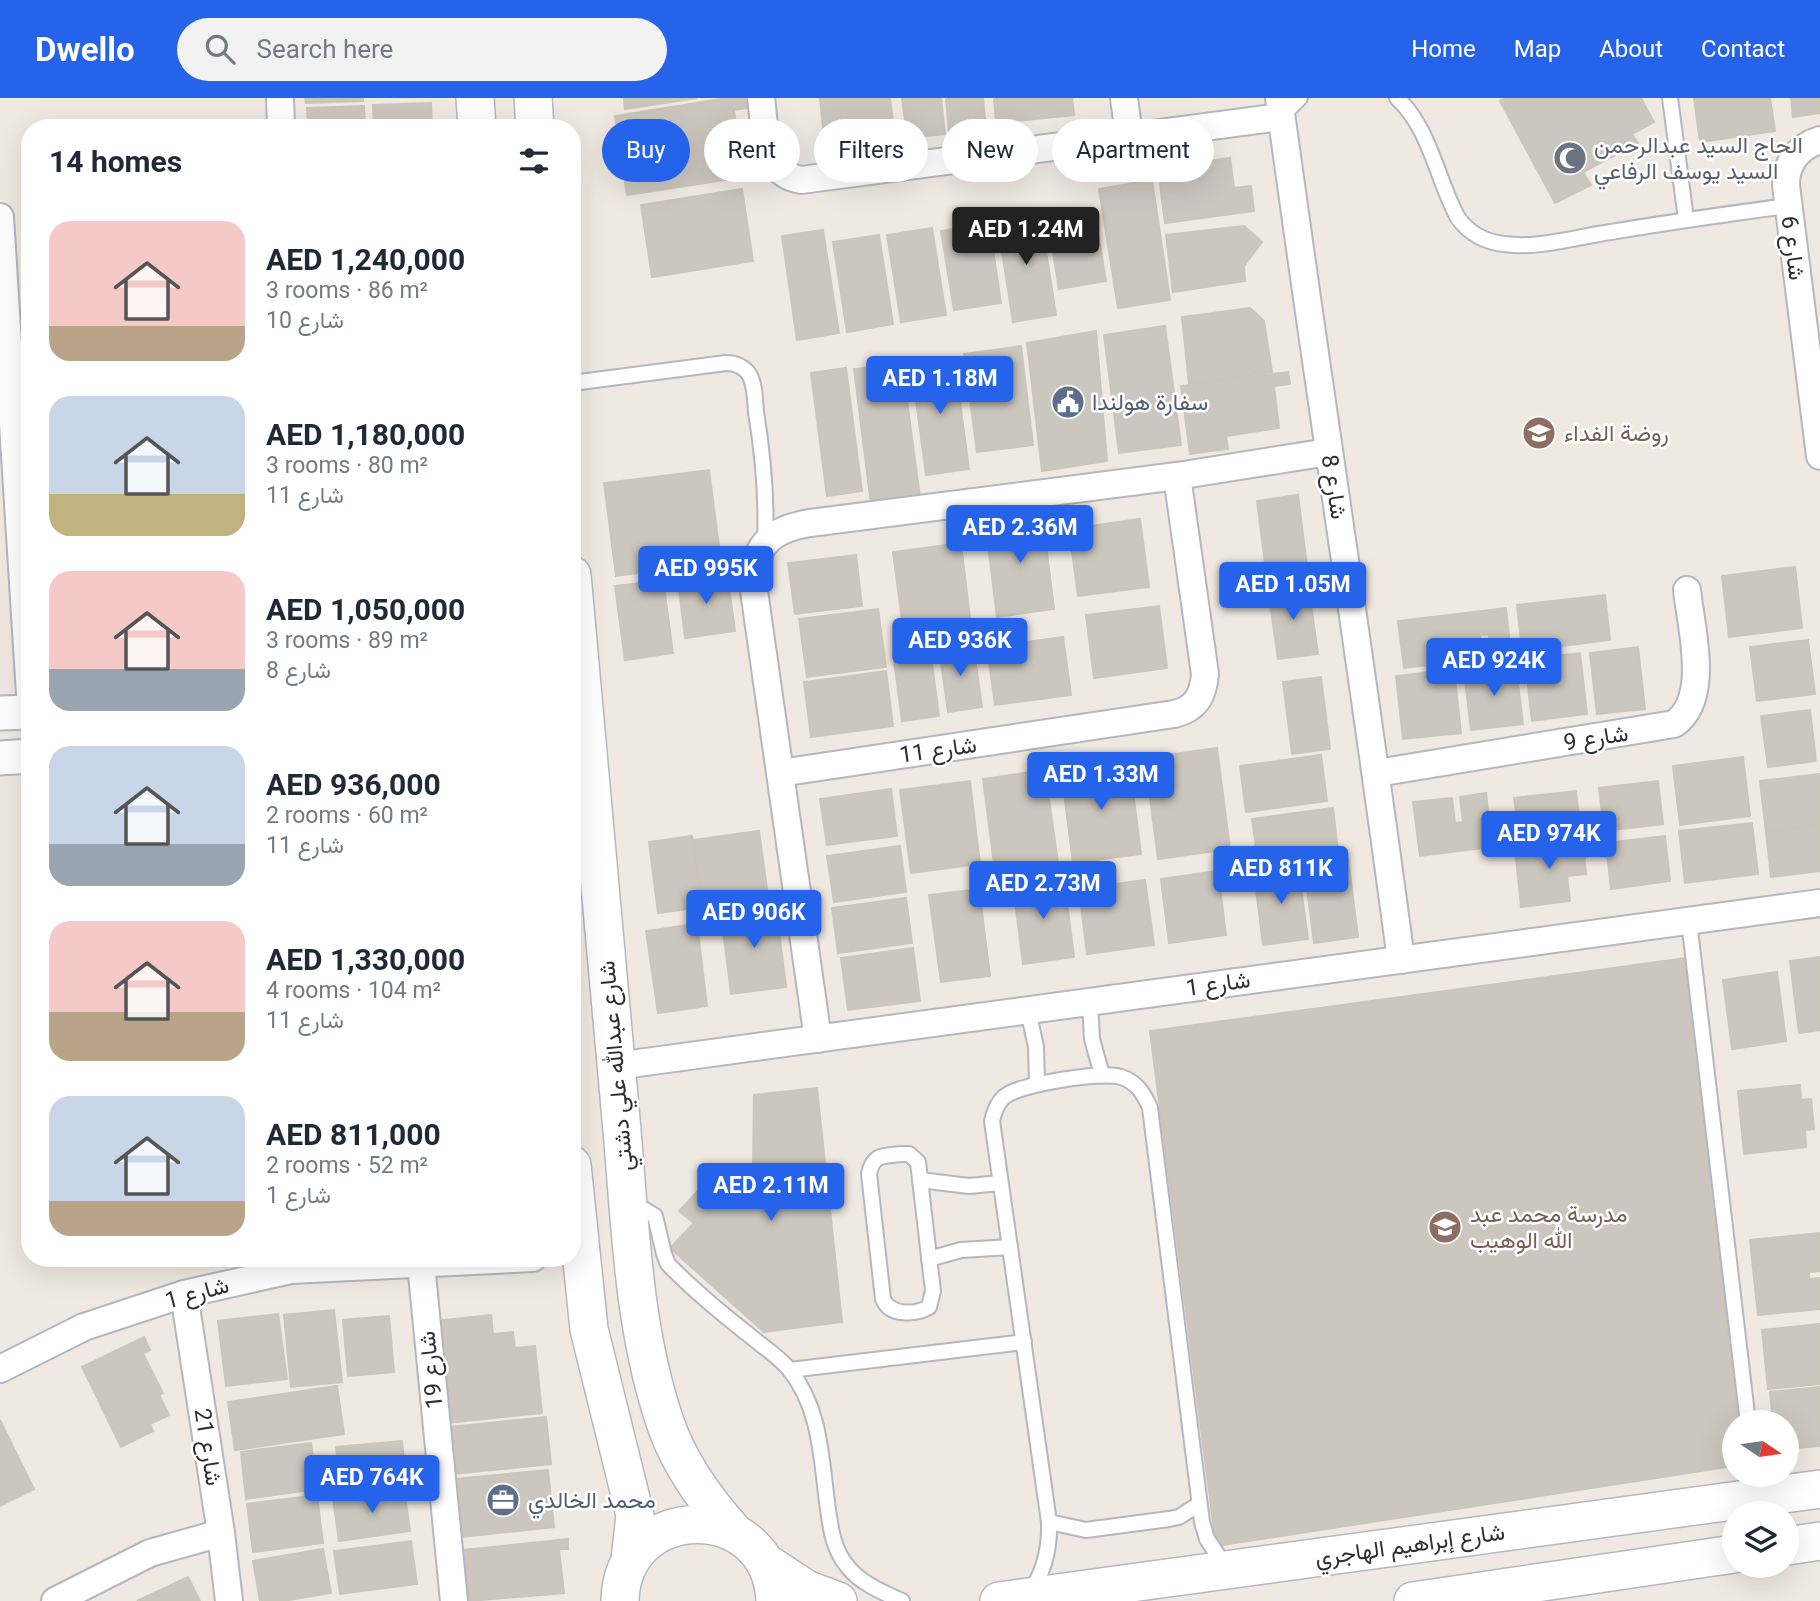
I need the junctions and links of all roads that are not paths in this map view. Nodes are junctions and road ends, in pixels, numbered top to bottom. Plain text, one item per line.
1 (280, 98) edge
2 (475, 98) edge
3 (516, 98) edge
4 (533, 98) edge
5 (761, 98) edge
6 (1124, 98) edge
7 (1300, 98) edge
8 (1397, 98) edge
9 (1670, 98) edge
10 (1280, 108) edge
11 (281, 119) edge
12 (476, 119) edge
13 (517, 119) edge
14 (534, 119) edge
15 (1127, 119) edge
16 (1214, 120) edge
17 (1820, 140) edge
18 (1052, 146) edge
19 (1787, 206) junction
20 (0, 217) edge
21 (1686, 219) junction
22 (1, 260) edge
23 (581, 382) edge
24 (1328, 452) junction
25 (1820, 456) edge
26 (1177, 476) junction
27 (10, 522) edge
28 (765, 542) junction
29 (1687, 590) dead end
30 (21, 617) edge
31 (581, 675) edge
32 (21, 712) edge
33 (0, 713) edge
34 (21, 757) edge
35 (0, 758) edge
36 (780, 773) junction
37 (1377, 773) junction
38 (1820, 903) edge
39 (1689, 920) junction
40 (1401, 960) junction
41 (1090, 1002) junction
42 (1028, 1010) junction
43 (818, 1039) junction
44 (616, 1066) junction
45 (1102, 1075) junction
46 (1037, 1084) junction
47 (920, 1180) junction
48 (1000, 1183) junction
49 (629, 1208) junction
50 (1010, 1247) junction
51 (929, 1259) junction
52 (356, 1267) edge
53 (421, 1267) edge
54 (579, 1267) edge
55 (184, 1294) junction
56 (1024, 1342) junction
57 (0, 1369) edge
58 (790, 1370) junction
59 (1746, 1410) edge
60 (1820, 1489) edge
61 (1199, 1504) junction
62 (1049, 1522) junction
63 (221, 1533) junction
64 (735, 1533) junction
65 (1820, 1541) edge
66 (1799, 1544) edge
67 (1722, 1556) edge
68 (631, 1560) junction
69 (765, 1562) junction
70 (1228, 1570) junction
71 (1013, 1599) edge
72 (55, 1601) edge
73 (229, 1601) edge
74 (454, 1601) edge
75 (620, 1601) edge
76 (775, 1601) edge
77 (838, 1601) edge
78 (902, 1601) edge
79 (1413, 1601) edge

1 - 11 street
2 - 12 main road
3 - 13 main road
4 - 14 main road
5 - 18 street
6 - 15 street
7 - 10 lane
8 - 21 lane
9 - 21 lane
10 - 16 street
10 - 24 street, شارع 8
17 - 19 street, شارع 6
19 - 21 lane
19 - 25 street, شارع 6
20 - 22 street
22 - 27 street
23 - 28 lane
24 - 26 street
24 - 37 street, شارع 8
26 - 28 street
26 - 36 street, شارع 11
27 - 30 street
28 - 36 street
29 - 37 street, شارع 9
31 - 44 main road, شارع عبدالله علي دشتي
32 - 33 street
34 - 35 street
36 - 43 street
37 - 40 street, شارع 8
38 - 39 street, شارع 1
39 - 40 street, شارع 1
39 - 59 lane
40 - 41 street, شارع 1
41 - 42 street, شارع 1
41 - 45 lane
42 - 43 street, شارع 1
42 - 46 lane
43 - 44 street, شارع 1
44 - 49 main road, شارع عبدالله علي دشتي
45 - 46 lane
45 - 61 lane
46 - 48 lane
47 - 48 lane
47 - 51 lane
47 - 51 lane
48 - 50 lane
49 - 58 lane
49 - 64 main road, شارع عبدالله علي دشتي
50 - 51 lane
50 - 56 lane
52 - 55 street, شارع 1
53 - 74 street, شارع 19
54 - 68 main road
55 - 57 street, شارع 1
55 - 63 street, شارع 21
56 - 58 lane
56 - 62 lane
58 - 78 lane
60 - 70 main road, شارع إبراهيم الهاجري
61 - 62 lane
61 - 70 lane
62 - 71 lane
63 - 72 street
63 - 73 street, شارع 21
64 - 68 main road
64 - 69 main road, شارع عبدالله علي دشتي
65 - 66 main road
67 - 79 main road
68 - 75 main road
69 - 76 main road
69 - 77 main road
70 - 71 main road, شارع إبراهيم الهاجري

